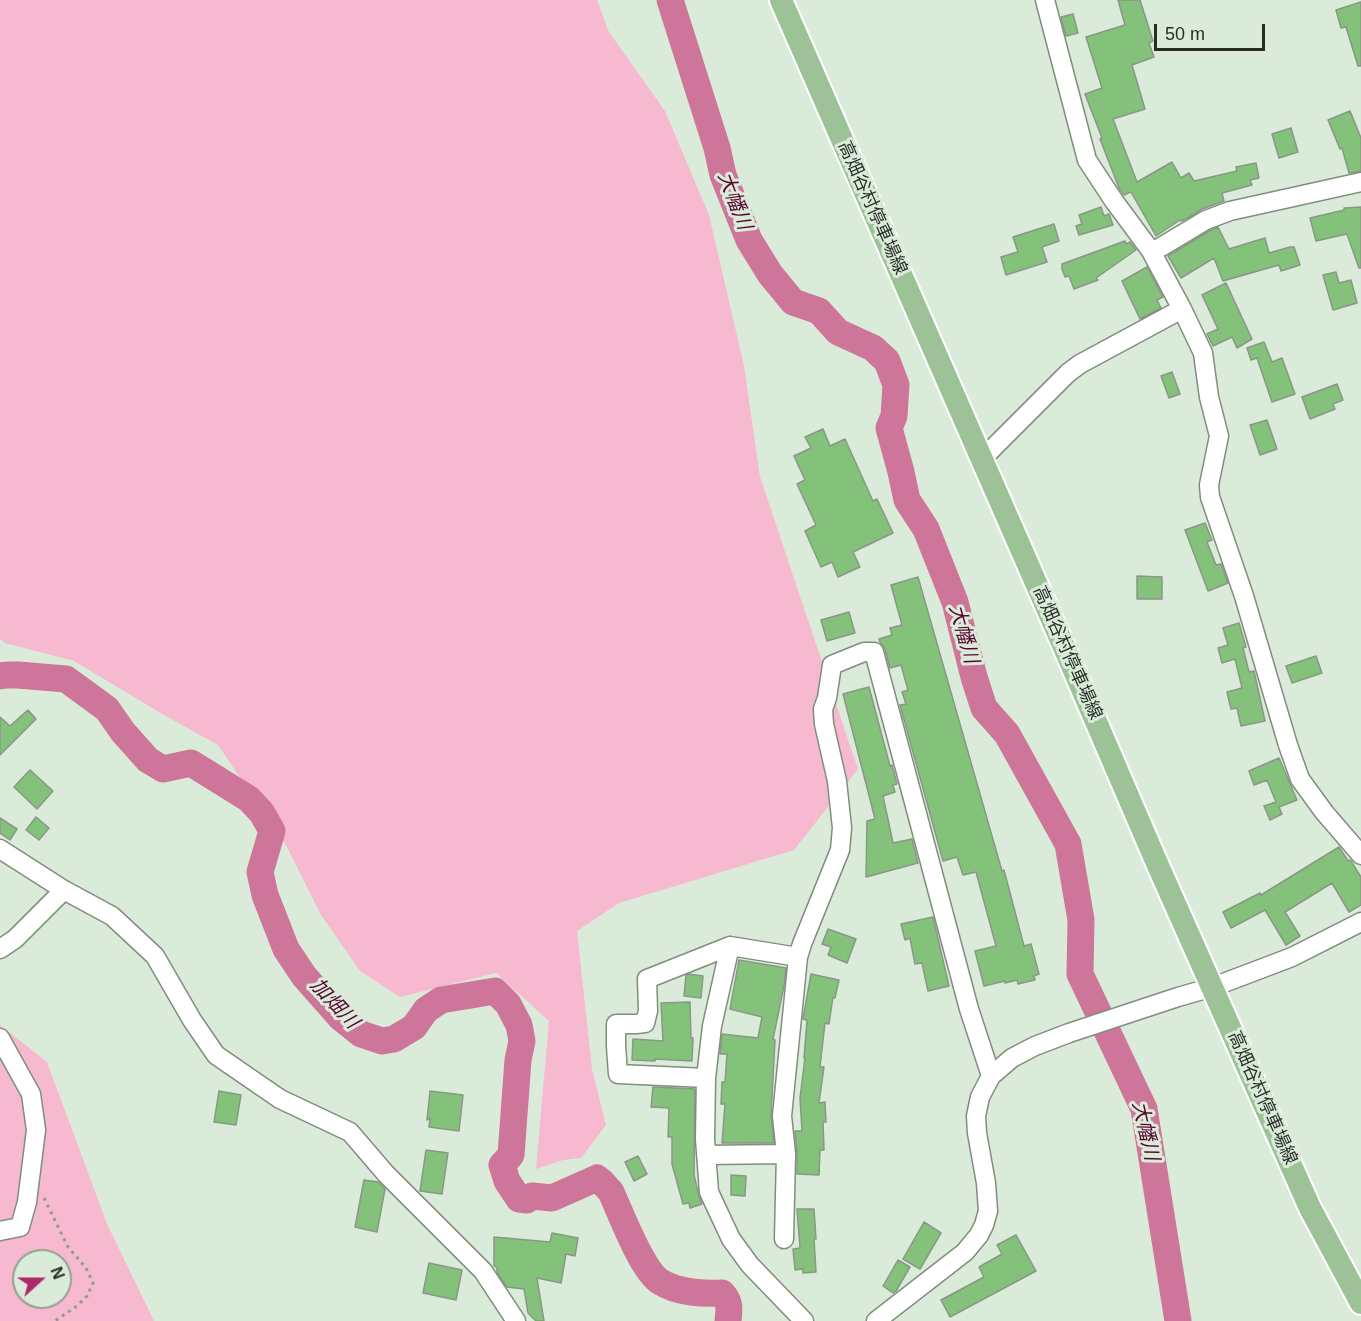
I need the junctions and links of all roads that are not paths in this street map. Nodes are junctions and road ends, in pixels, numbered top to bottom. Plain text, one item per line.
1 (781, 0) edge
2 (1045, 0) edge
3 (1361, 182) edge
4 (1151, 251) junction
5 (1182, 309) junction
6 (982, 459) junction
7 (0, 849) edge
8 (1361, 855) edge
9 (64, 890) junction
10 (1361, 922) edge
11 (730, 946) junction
12 (0, 949) edge
13 (798, 957) junction
14 (1213, 987) junction
15 (0, 1038) edge
16 (991, 1076) junction
17 (706, 1077) junction
18 (786, 1154) junction
19 (706, 1155) junction
20 (0, 1231) edge
21 (784, 1239) dead end
22 (1361, 1303) edge
23 (516, 1321) edge
24 (804, 1321) edge
25 (876, 1321) edge

1 - 6 main road, 高畑谷村停車場線
2 - 4 street
3 - 4 street
4 - 5 street
5 - 6 street
5 - 8 street
6 - 14 main road, 高畑谷村停車場線
7 - 9 street
9 - 12 street
9 - 23 street
10 - 14 street
11 - 13 street
11 - 17 street
11 - 17 street
13 - 16 street
13 - 18 street
14 - 16 street
14 - 22 main road, 高畑谷村停車場線
15 - 20 street
16 - 25 street
17 - 19 street
18 - 19 street
18 - 21 street
19 - 24 street

